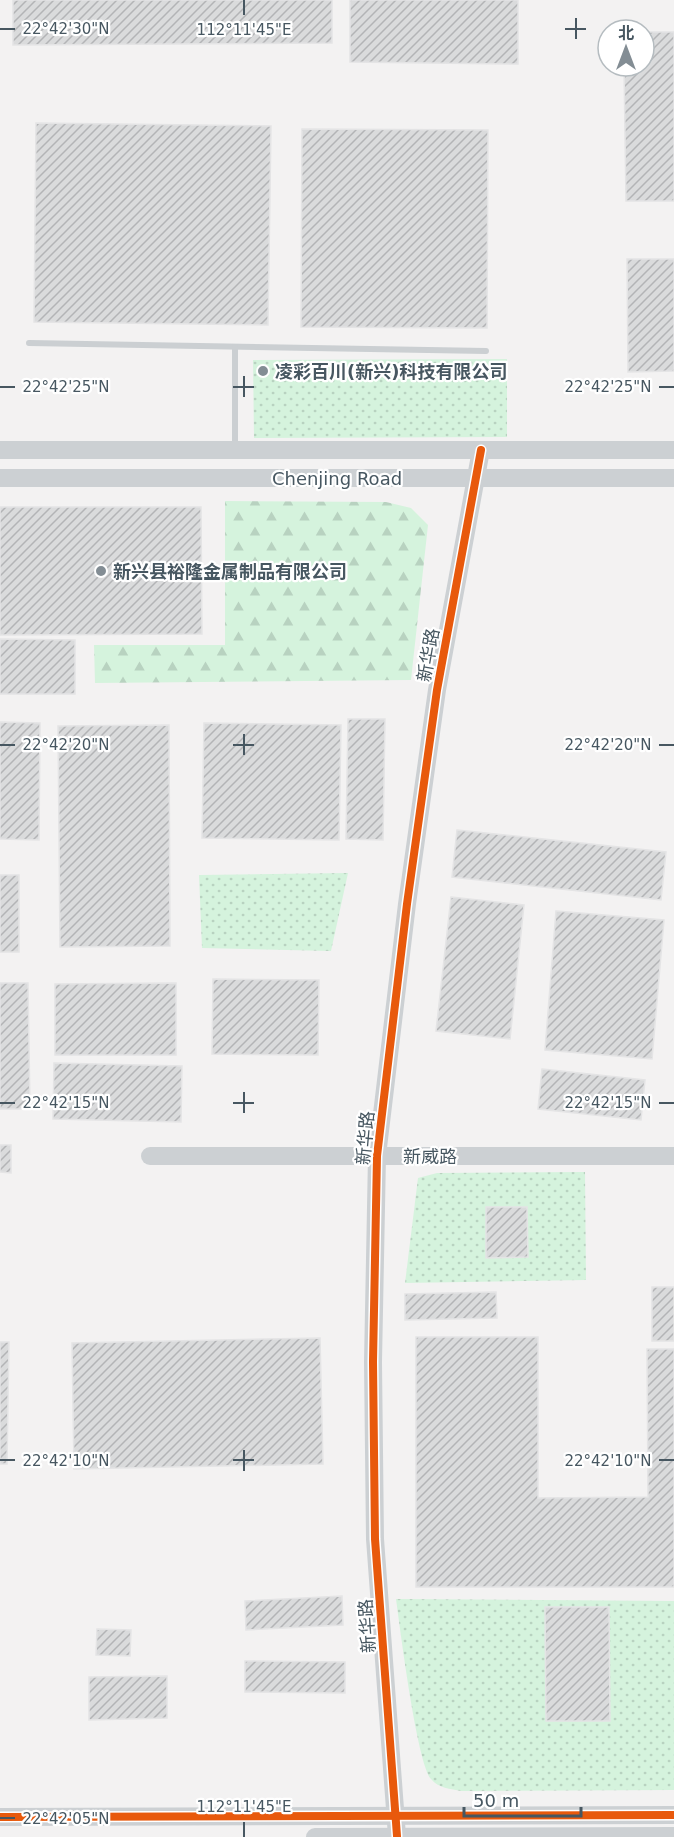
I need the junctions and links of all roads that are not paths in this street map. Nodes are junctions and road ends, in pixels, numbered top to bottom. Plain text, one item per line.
1 (29, 343) dead end
2 (235, 347) junction
3 (486, 351) dead end
4 (0, 450) edge
5 (235, 450) junction
6 (481, 450) junction
7 (674, 450) edge
8 (0, 478) edge
9 (474, 478) junction
10 (674, 478) edge
11 (150, 1156) dead end
12 (377, 1156) junction
13 (674, 1156) edge
14 (396, 1815) junction
15 (674, 1815) edge
16 (0, 1817) edge
17 (397, 1836) edge
18 (674, 1836) edge
19 (315, 1837) edge

1 - 2 lane
2 - 3 lane
2 - 5 lane
4 - 5 street, Chenjing Road
5 - 6 street, Chenjing Road
6 - 7 street, Chenjing Road
6 - 9 street, 新华路
8 - 9 street, Chenjing Road
9 - 10 street, Chenjing Road
9 - 12 street, 新华路
11 - 12 street, 新威路
12 - 13 street, 新威路
12 - 14 street, 新华路
14 - 15 street
14 - 16 street
14 - 17 street, 新华路
17 - 18 street
17 - 19 street

